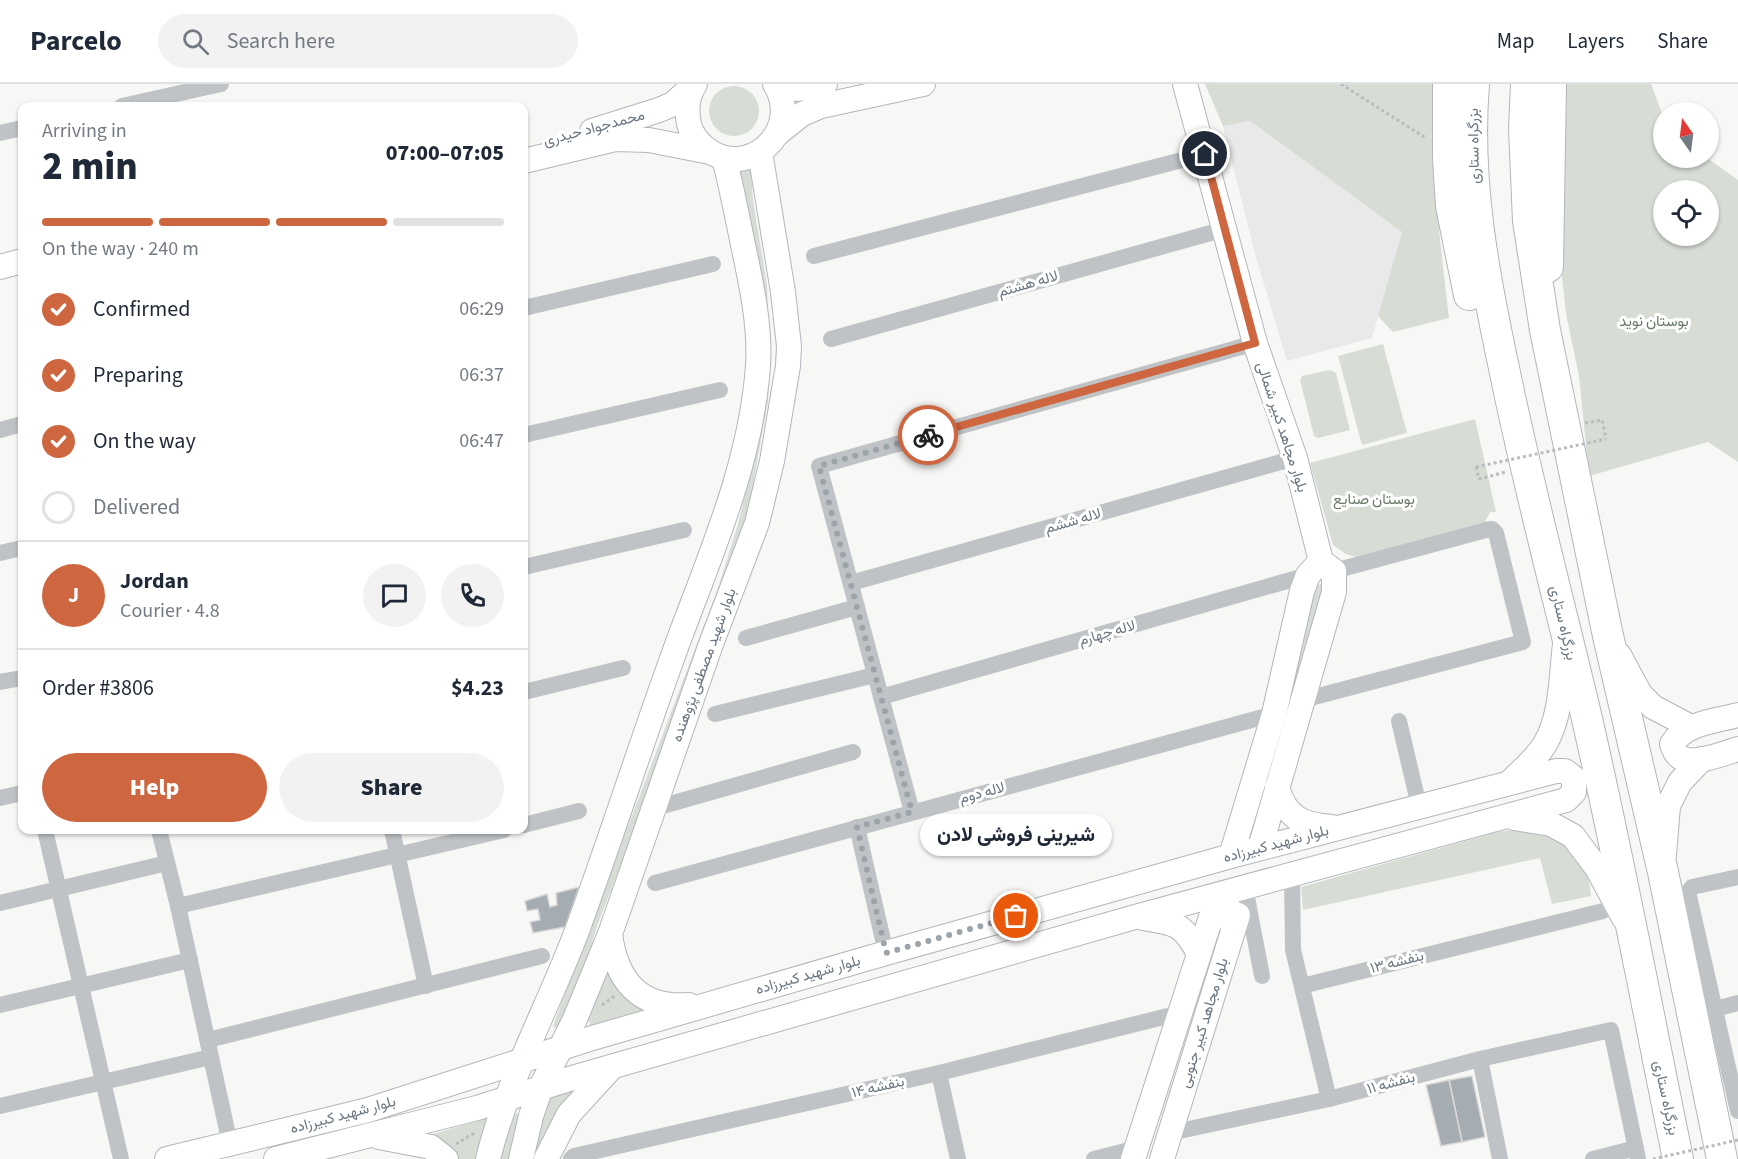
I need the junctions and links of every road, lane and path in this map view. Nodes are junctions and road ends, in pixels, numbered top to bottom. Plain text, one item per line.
1 (221, 84) edge
2 (775, 84) edge
3 (785, 84) edge
4 (825, 84) edge
5 (923, 84) edge
6 (1185, 84) edge
7 (1341, 84) edge
8 (1448, 84) edge
9 (1474, 84) edge
10 (1526, 84) edge
11 (1551, 84) edge
12 (694, 85) edge
13 (178, 95) edge
14 (142, 102) edge
15 (18, 129) edge
16 (0, 133) edge
17 (777, 134) junction
18 (528, 145) edge
19 (760, 152) junction
20 (1448, 152) junction
21 (1205, 154) junction
22 (717, 155) junction
23 (528, 159) edge
24 (1225, 229) junction
25 (814, 256) dead end
26 (18, 262) edge
27 (713, 264) dead end
28 (0, 267) edge
29 (18, 278) edge
30 (0, 282) edge
31 (528, 307) edge
32 (1545, 330) junction
33 (831, 339) dead end
34 (1255, 343) junction
35 (720, 390) dead end
36 (1515, 420) junction
37 (1602, 420) dead end
38 (18, 425) edge
39 (0, 430) edge
40 (528, 434) edge
41 (1295, 459) junction
42 (1526, 466) junction
43 (684, 530) dead end
44 (18, 549) edge
45 (0, 553) edge
46 (528, 566) edge
47 (1321, 569) junction
48 (851, 583) junction
49 (857, 607) junction
50 (1566, 633) junction
51 (1608, 636) junction
52 (746, 638) dead end
53 (623, 668) dead end
54 (875, 675) junction
55 (18, 679) edge
56 (0, 682) edge
57 (528, 691) edge
58 (881, 697) junction
59 (1303, 700) junction
60 (715, 714) dead end
61 (1274, 714) junction
62 (1738, 716) edge
63 (1399, 721) dead end
64 (1691, 727) junction
65 (1738, 749) edge
66 (853, 752) dead end
67 (1702, 759) junction
68 (1509, 783) junction
69 (1276, 787) junction
70 (18, 794) edge
71 (0, 798) edge
72 (1419, 806) junction
73 (652, 809) junction
74 (579, 811) dead end
75 (912, 812) junction
76 (1499, 817) junction
77 (528, 824) edge
78 (857, 827) junction
79 (1340, 827) junction
80 (46, 834) edge
81 (160, 834) edge
82 (393, 834) edge
83 (487, 834) edge
84 (1260, 848) junction
85 (398, 855) junction
86 (1231, 856) junction
87 (167, 863) junction
88 (1663, 872) junction
89 (1292, 873) junction
90 (1738, 878) edge
91 (655, 883) dead end
92 (1245, 887) junction
93 (58, 890) junction
94 (0, 903) edge
95 (178, 906) junction
96 (1603, 911) dead end
97 (1135, 917) junction
98 (1233, 931) junction
99 (1631, 931) junction
100 (610, 934) junction
101 (886, 953) junction
102 (1199, 954) junction
103 (542, 956) dead end
104 (190, 960) junction
105 (1262, 976) dead end
106 (80, 986) junction
107 (426, 986) junction
108 (1302, 986) junction
109 (622, 991) dead end
110 (715, 1002) junction
111 (1738, 1003) edge
112 (0, 1005) edge
113 (1715, 1009) junction
114 (594, 1010) dead end
115 (1180, 1013) junction
116 (208, 1040) junction
117 (561, 1048) junction
118 (211, 1057) junction
119 (1480, 1059) junction
120 (521, 1062) junction
121 (613, 1067) junction
122 (939, 1073) junction
123 (103, 1083) junction
124 (542, 1087) junction
125 (1329, 1099) junction
126 (505, 1100) junction
127 (0, 1106) edge
128 (1738, 1110) edge
129 (479, 1129) dead end
130 (1170, 1133) junction
131 (371, 1136) junction
132 (1738, 1140) edge
133 (230, 1144) junction
134 (450, 1152) edge
135 (1135, 1154) edge
136 (1637, 1154) edge
137 (573, 1158) edge
138 (121, 1159) edge
139 (167, 1159) edge
140 (276, 1159) edge
141 (488, 1159) edge
142 (521, 1159) edge
143 (546, 1159) edge
144 (958, 1159) edge
145 (1094, 1159) edge
146 (1162, 1159) edge
147 (1500, 1159) edge
148 (1593, 1159) edge
149 (1653, 1159) edge
150 (1678, 1159) edge
151 (1722, 1159) edge

1 - 13 street
2 - 17 main road
3 - 4 main road
5 - 17 main road
6 - 21 main road, بلوار مجاهد کبیر شمالی
7 - 20 path
8 - 20 highway
9 - 36 highway, بزرگراه ستاری
10 - 32 highway
11 - 32 highway
12 - 18 main road, محمدجواد حیدری
12 - 22 main road
13 - 14 street
15 - 16 street
17 - 19 main road
19 - 22 main road, محمدجواد حیدری
19 - 73 main road, بلوار شهید مصطفی پژوهنده
20 - 36 highway
21 - 24 main road, بلوار مجاهد کبیر شمالی
21 - 25 street
22 - 23 main road, محمدجواد حیدری
22 - 120 main road, بلوار شهید مصطفی پژوهنده
24 - 33 street, لاله هشتم
24 - 34 main road, بلوار مجاهد کبیر شمالی
26 - 28 main road
27 - 31 street
29 - 30 main road
32 - 51 highway
34 - 41 main road, بلوار مجاهد کبیر شمالی
34 - 48 street
35 - 40 street
36 - 42 highway, بزرگراه ستاری
37 - 42 path, bridge
38 - 39 street
41 - 47 main road, بلوار مجاهد کبیر شمالی
41 - 48 street, لاله ششم
42 - 50 highway, بزرگراه ستاری
43 - 46 street
44 - 45 street
47 - 58 street, لاله چهارم
47 - 59 main road, بلوار مجاهد کبیر شمالی
47 - 59 street, لاله چهارم
47 - 61 main road, بلوار مجاهد کبیر شمالی
48 - 49 street
49 - 52 street
49 - 54 street
50 - 68 main road
50 - 99 highway, بزرگراه ستاری
51 - 64 main road
51 - 88 highway
53 - 57 street
54 - 58 street
54 - 60 street
55 - 56 street
58 - 75 street
59 - 69 main road, بلوار مجاهد کبیر شمالی
61 - 75 street, لاله دوم
61 - 86 main road, بلوار مجاهد کبیر شمالی
62 - 64 main road
63 - 72 street
64 - 67 main road
65 - 67 main road
66 - 73 street
67 - 88 main road
68 - 72 main road, بلوار شهید کبیرزاده
68 - 76 main road, بلوار شهید کبیرزاده
69 - 79 main road
69 - 84 main road, بلوار مجاهد کبیر شمالی
70 - 71 street
72 - 79 main road, بلوار شهید کبیرزاده
73 - 100 main road, بلوار شهید مصطفی پژوهنده
74 - 77 street
75 - 78 street, لاله دوم
76 - 89 main road, بلوار شهید کبیرزاده
76 - 99 main road
78 - 91 street, لاله دوم
78 - 101 street
79 - 84 main road, بلوار شهید کبیرزاده
80 - 93 street
81 - 87 street
82 - 85 street
83 - 85 street
84 - 86 main road, بلوار شهید کبیرزاده
85 - 95 street
85 - 107 street
86 - 101 main road, بلوار شهید کبیرزاده
87 - 93 street
87 - 95 street
88 - 151 highway
89 - 92 main road, بلوار شهید کبیرزاده
89 - 108 street
90 - 113 street
92 - 97 main road, بلوار شهید کبیرزاده
92 - 98 main road, بلوار مجاهد کبیر جنوبی
92 - 105 street
93 - 94 street
93 - 106 street
95 - 104 street
96 - 108 street, بنفشه ۱۳
97 - 102 main road
97 - 121 main road, بلوار شهید کبیرزاده
98 - 102 main road, بلوار مجاهد کبیر جنوبی
98 - 130 main road, بلوار مجاهد کبیر جنوبی
99 - 150 highway, بزرگراه ستاری
100 - 110 main road
100 - 117 main road, بلوار شهید مصطفی پژوهنده
101 - 110 main road, بلوار شهید کبیرزاده
102 - 115 main road, بلوار مجاهد کبیر جنوبی
103 - 107 street
104 - 106 street
104 - 116 street
106 - 112 street
106 - 123 street
107 - 116 street
108 - 125 street
109 - 114 path
110 - 117 main road, بلوار شهید کبیرزاده
111 - 113 street
113 - 128 street
115 - 122 street, بنفشه ۱۴
115 - 135 main road, بلوار مجاهد کبیر جنوبی
116 - 118 street
117 - 120 main road, بلوار شهید کبیرزاده
117 - 124 main road, بلوار شهید مصطفی پژوهنده
118 - 123 street
118 - 133 street
119 - 125 street, بنفشه ۱۱
119 - 136 street, بنفشه ۱۱
119 - 147 street
120 - 126 main road, بلوار شهید مصطفی پژوهنده
120 - 133 main road, بلوار شهید کبیرزاده
121 - 124 main road, بلوار شهید کبیرزاده
121 - 143 main road
122 - 137 street, بنفشه ۱۴
122 - 144 street
123 - 127 street
123 - 138 street
124 - 126 main road, بلوار شهید کبیرزاده
124 - 142 main road, بلوار شهید مصطفی پژوهنده
125 - 130 street, بنفشه ۱۱
126 - 131 main road, بلوار شهید کبیرزاده
126 - 141 main road, بلوار شهید مصطفی پژوهنده
129 - 134 path
130 - 146 main road, بلوار مجاهد کبیر جنوبی
131 - 134 main road
131 - 140 main road, بلوار شهید کبیرزاده
132 - 149 path, bridge
133 - 139 main road, بلوار شهید کبیرزاده
135 - 145 street
136 - 148 street

